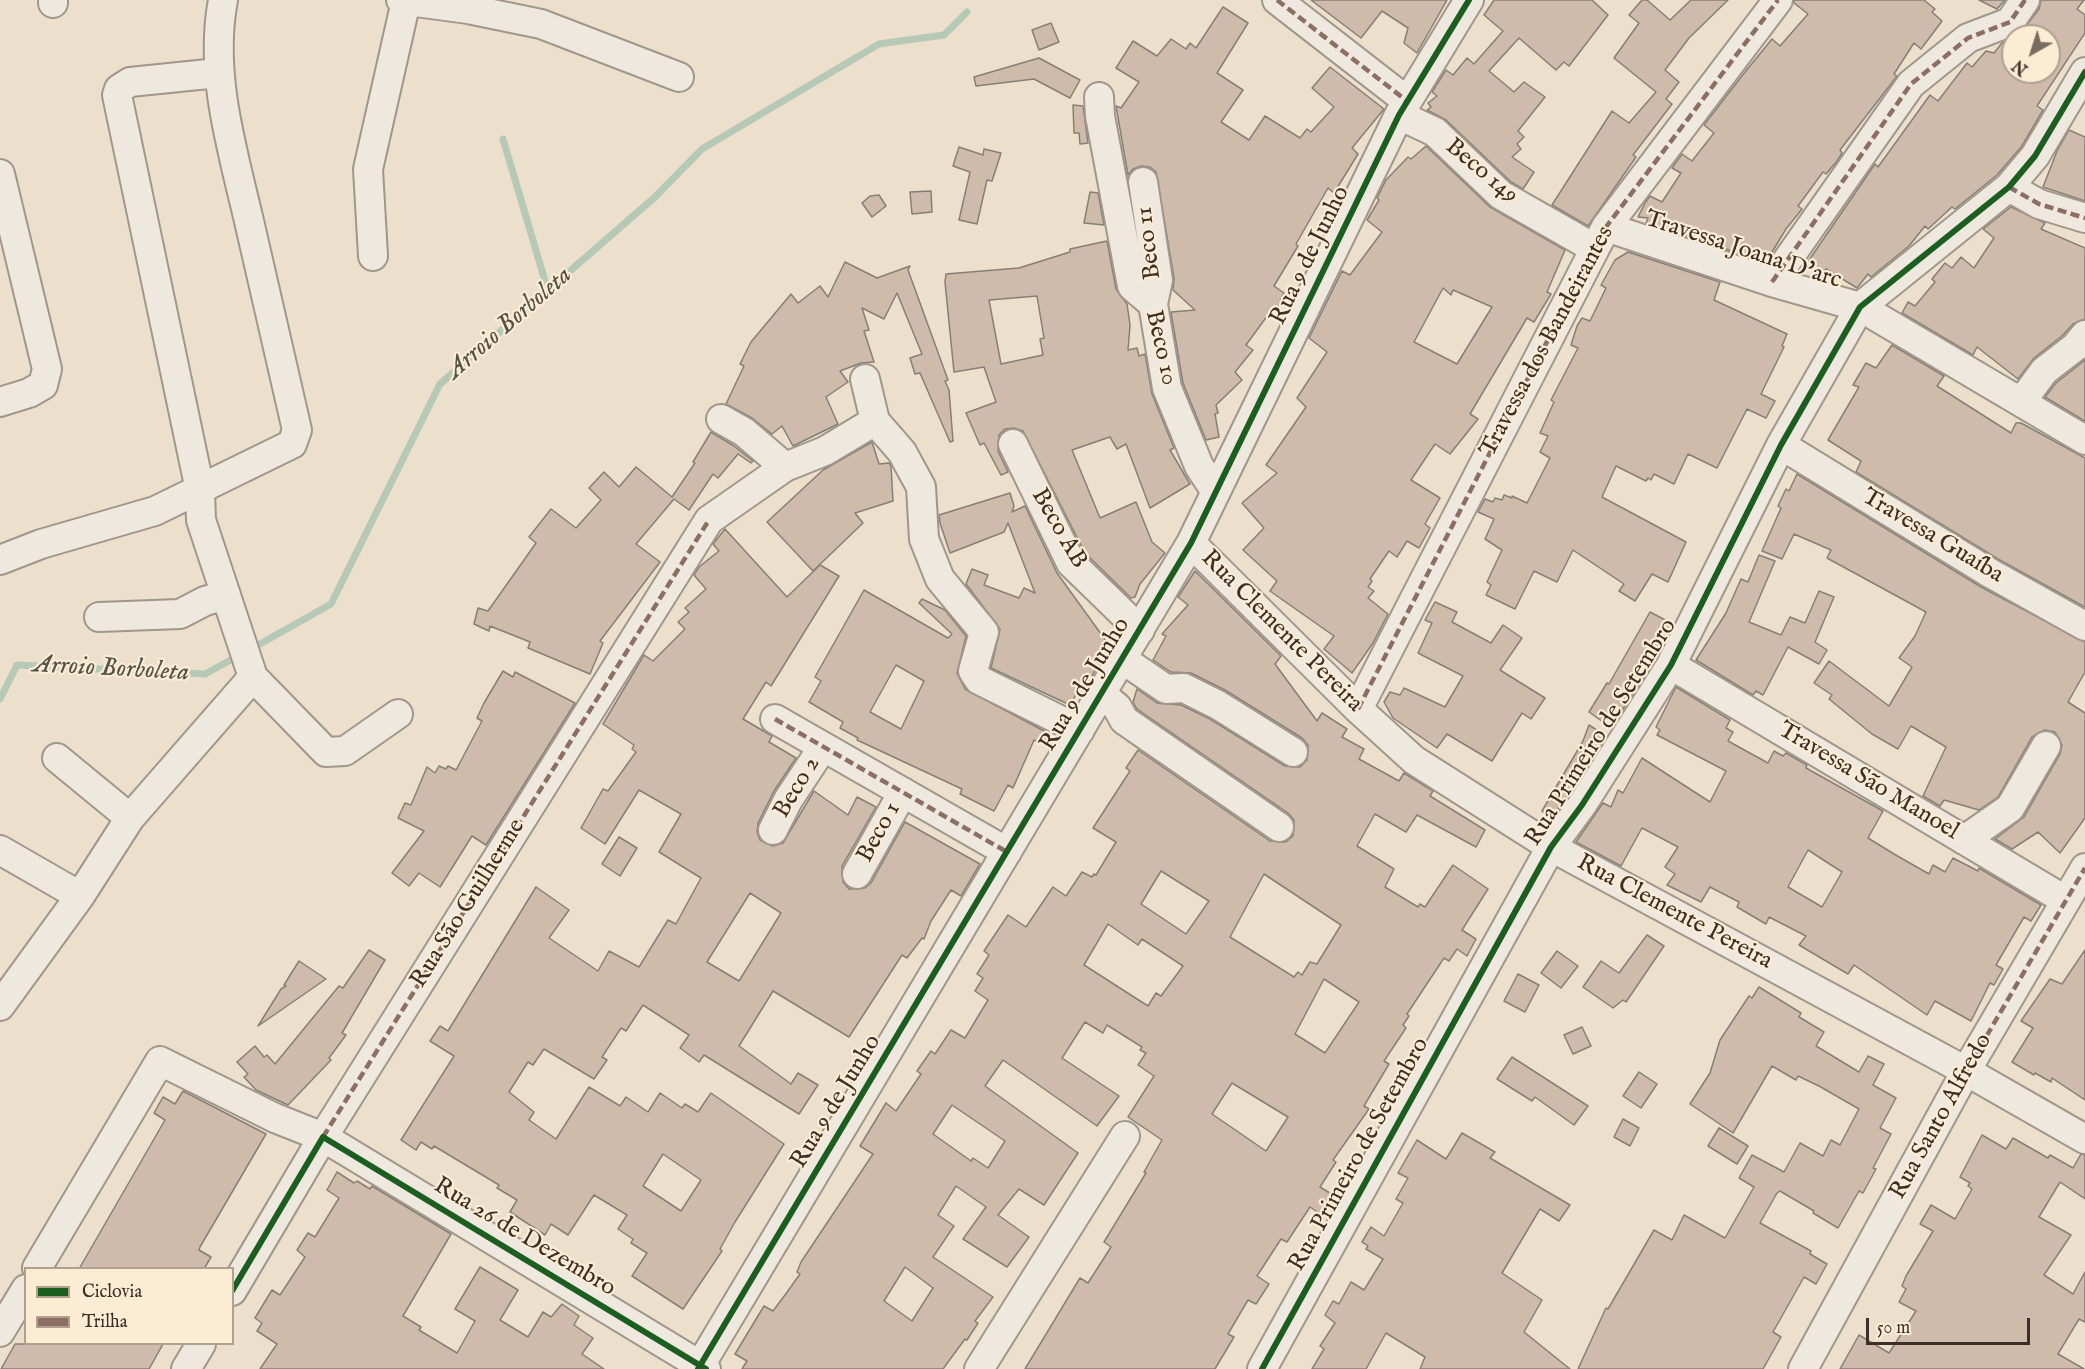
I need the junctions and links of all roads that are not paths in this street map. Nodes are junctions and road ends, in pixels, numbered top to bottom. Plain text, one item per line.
1 (224, 0) edge
2 (1277, 0) edge
3 (1469, 0) edge
4 (1778, 0) edge
5 (2025, 0) edge
6 (403, 1) edge
7 (468, 4) edge
8 (2085, 72) edge
9 (218, 74) junction
10 (679, 77) dead end
11 (1099, 97) dead end
12 (1403, 108) junction
13 (0, 174) edge
14 (1143, 182) dead end
15 (2009, 187) junction
16 (2085, 218) edge
17 (1600, 237) junction
18 (373, 256) dead end
19 (1772, 282) junction
20 (1153, 304) junction
21 (1860, 307) junction
22 (2085, 335) edge
23 (865, 379) dead end
24 (2022, 401) junction
25 (0, 402) edge
26 (722, 419) dead end
27 (875, 421) junction
28 (2085, 440) edge
29 (1013, 444) dead end
30 (1781, 445) junction
31 (785, 467) junction
32 (200, 490) junction
33 (1216, 492) junction
34 (1191, 543) junction
35 (0, 560) edge
36 (226, 595) junction
37 (99, 617) dead end
38 (2085, 626) edge
39 (1140, 630) junction
40 (1122, 659) junction
41 (1671, 665) junction
42 (253, 677) junction
43 (1101, 694) junction
44 (1358, 709) junction
45 (398, 714) dead end
46 (775, 719) dead end
47 (1080, 730) junction
48 (2046, 746) dead end
49 (823, 747) junction
50 (1293, 752) dead end
51 (57, 758) dead end
52 (903, 792) junction
53 (130, 818) junction
54 (1279, 826) dead end
55 (773, 830) dead end
56 (1964, 840) junction
57 (1551, 847) junction
58 (0, 850) edge
59 (1007, 852) junction
60 (2085, 868) edge
61 (857, 874) dead end
62 (80, 896) junction
63 (2066, 900) junction
64 (0, 1006) edge
65 (1966, 1071) junction
66 (1125, 1136) dead end
67 (323, 1137) junction
68 (2085, 1139) edge
69 (38, 1267) edge
70 (234, 1288) edge
71 (24, 1291) edge
72 (0, 1332) edge
73 (200, 1345) edge
74 (701, 1368) edge
75 (186, 1369) edge
76 (979, 1369) edge
77 (1262, 1369) edge
78 (1803, 1369) edge

1 - 9 street
2 - 12 street, Beco 149
3 - 12 street, Rua 9 de Junho
4 - 17 street, Travessa dos Bandeirantes
5 - 19 street
6 - 7 street
6 - 18 street
7 - 10 street
8 - 15 street, Rua Primeiro de Setembro
9 - 32 street
9 - 32 street
11 - 20 street, Beco 10
12 - 17 street, Beco 149
12 - 33 street, Rua 9 de Junho
13 - 25 street
14 - 20 street, Beco 11
15 - 16 street
15 - 21 street, Rua Primeiro de Setembro
17 - 19 street, Travessa Joana D'arc
17 - 44 street, Travessa dos Bandeirantes
19 - 21 street, Travessa Joana D'arc
20 - 33 street, Beco 10
21 - 24 street, Travessa Joana D'arc
21 - 30 street, Rua Primeiro de Setembro
22 - 24 street
23 - 27 street
24 - 28 street, Travessa Joana D'arc
26 - 31 street
27 - 31 street
27 - 47 street
29 - 39 street, Beco AB
30 - 38 street, Travessa Guaíba
30 - 41 street, Rua Primeiro de Setembro
31 - 67 street, Rua São Guilherme
32 - 35 street
32 - 36 street
33 - 34 street, Rua 9 de Junho
34 - 39 street, Rua 9 de Junho
34 - 44 street, Rua Clemente Pereira
36 - 37 street
36 - 42 street
39 - 40 street, Rua 9 de Junho
40 - 43 street, Rua 9 de Junho
40 - 50 street
41 - 56 street, Travessa São Manoel
41 - 57 street, Rua Primeiro de Setembro
42 - 45 street
42 - 53 street
43 - 47 street, Rua 9 de Junho
43 - 54 street
44 - 57 street, Rua Clemente Pereira
46 - 49 street
47 - 59 street, Rua 9 de Junho
48 - 56 street
49 - 52 street
49 - 55 street, Beco 2
51 - 53 street
52 - 59 street
52 - 61 street, Beco 1
53 - 62 street
56 - 63 street, Travessa São Manoel
57 - 65 street, Rua Clemente Pereira
57 - 77 street, Rua Primeiro de Setembro
58 - 62 street
59 - 74 street, Rua 9 de Junho
60 - 63 street, Rua Santo Alfredo
62 - 64 street
63 - 65 street, Rua Santo Alfredo
65 - 68 street, Rua Clemente Pereira
65 - 78 street, Rua Santo Alfredo
66 - 76 street
67 - 69 street, Rua 26 de Dezembro
67 - 70 street, Rua São Guilherme
67 - 74 street, Rua 26 de Dezembro
71 - 72 street
73 - 75 street

